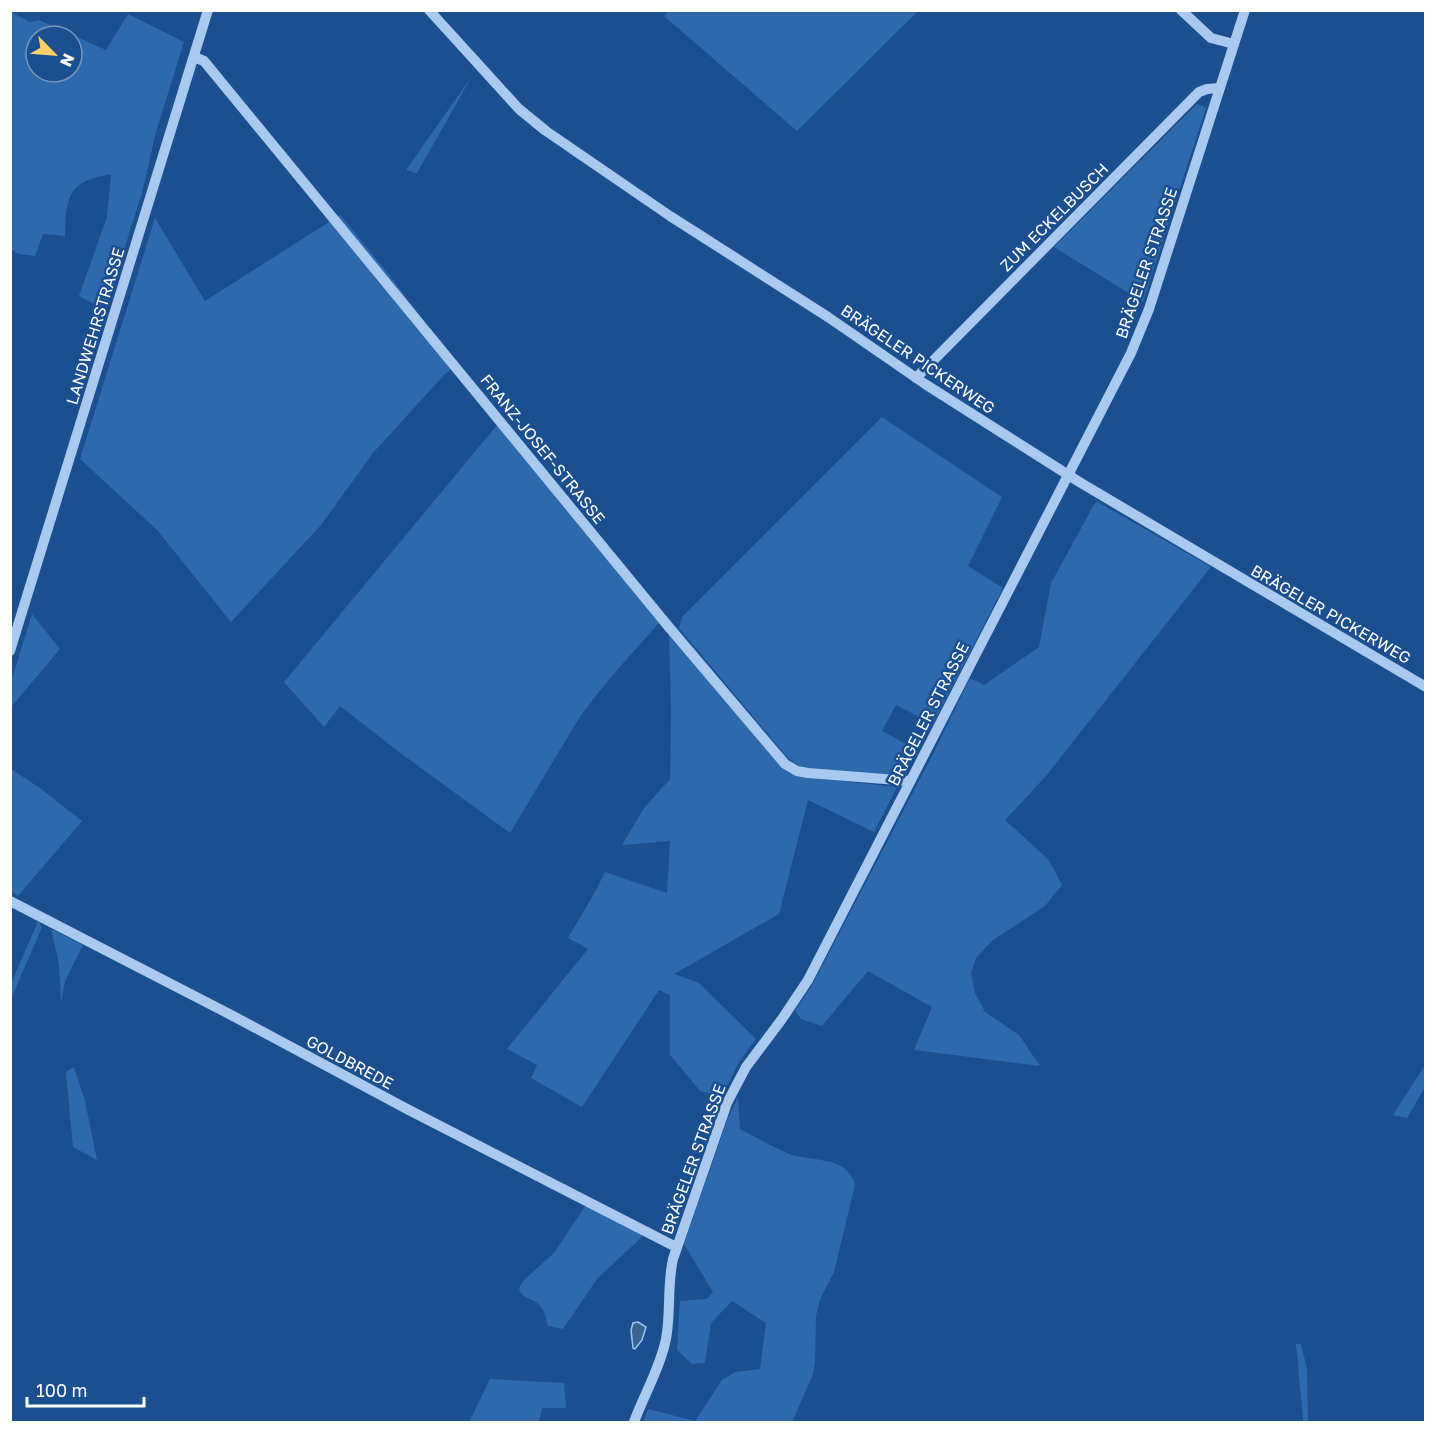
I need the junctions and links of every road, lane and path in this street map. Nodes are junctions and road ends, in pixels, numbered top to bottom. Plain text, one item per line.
1 (208, 10) edge
2 (429, 10) edge
3 (1181, 10) edge
4 (1245, 10) edge
5 (1234, 44) junction
6 (194, 57) junction
7 (1220, 88) junction
8 (916, 378) junction
9 (1068, 475) junction
10 (10, 651) edge
11 (1425, 687) edge
12 (910, 781) junction
13 (10, 901) edge
14 (676, 1247) junction
15 (634, 1422) edge

1 - 6 street, LANDWEHRSTRASSE
2 - 8 street, BRÄGELER PICKERWEG
3 - 5 street
4 - 5 street, BRÄGELER STRASSE
5 - 7 street, BRÄGELER STRASSE
6 - 10 street, LANDWEHRSTRASSE
6 - 12 street, FRANZ-JOSEF-STRASSE
7 - 8 street, ZUM ECKELBUSCH
7 - 9 street, BRÄGELER STRASSE
8 - 9 street, BRÄGELER PICKERWEG
9 - 11 street, BRÄGELER PICKERWEG
9 - 12 street, BRÄGELER STRASSE
12 - 14 street, BRÄGELER STRASSE
13 - 14 street, GOLDBREDE
14 - 15 street, BRÄGELER STRASSE

